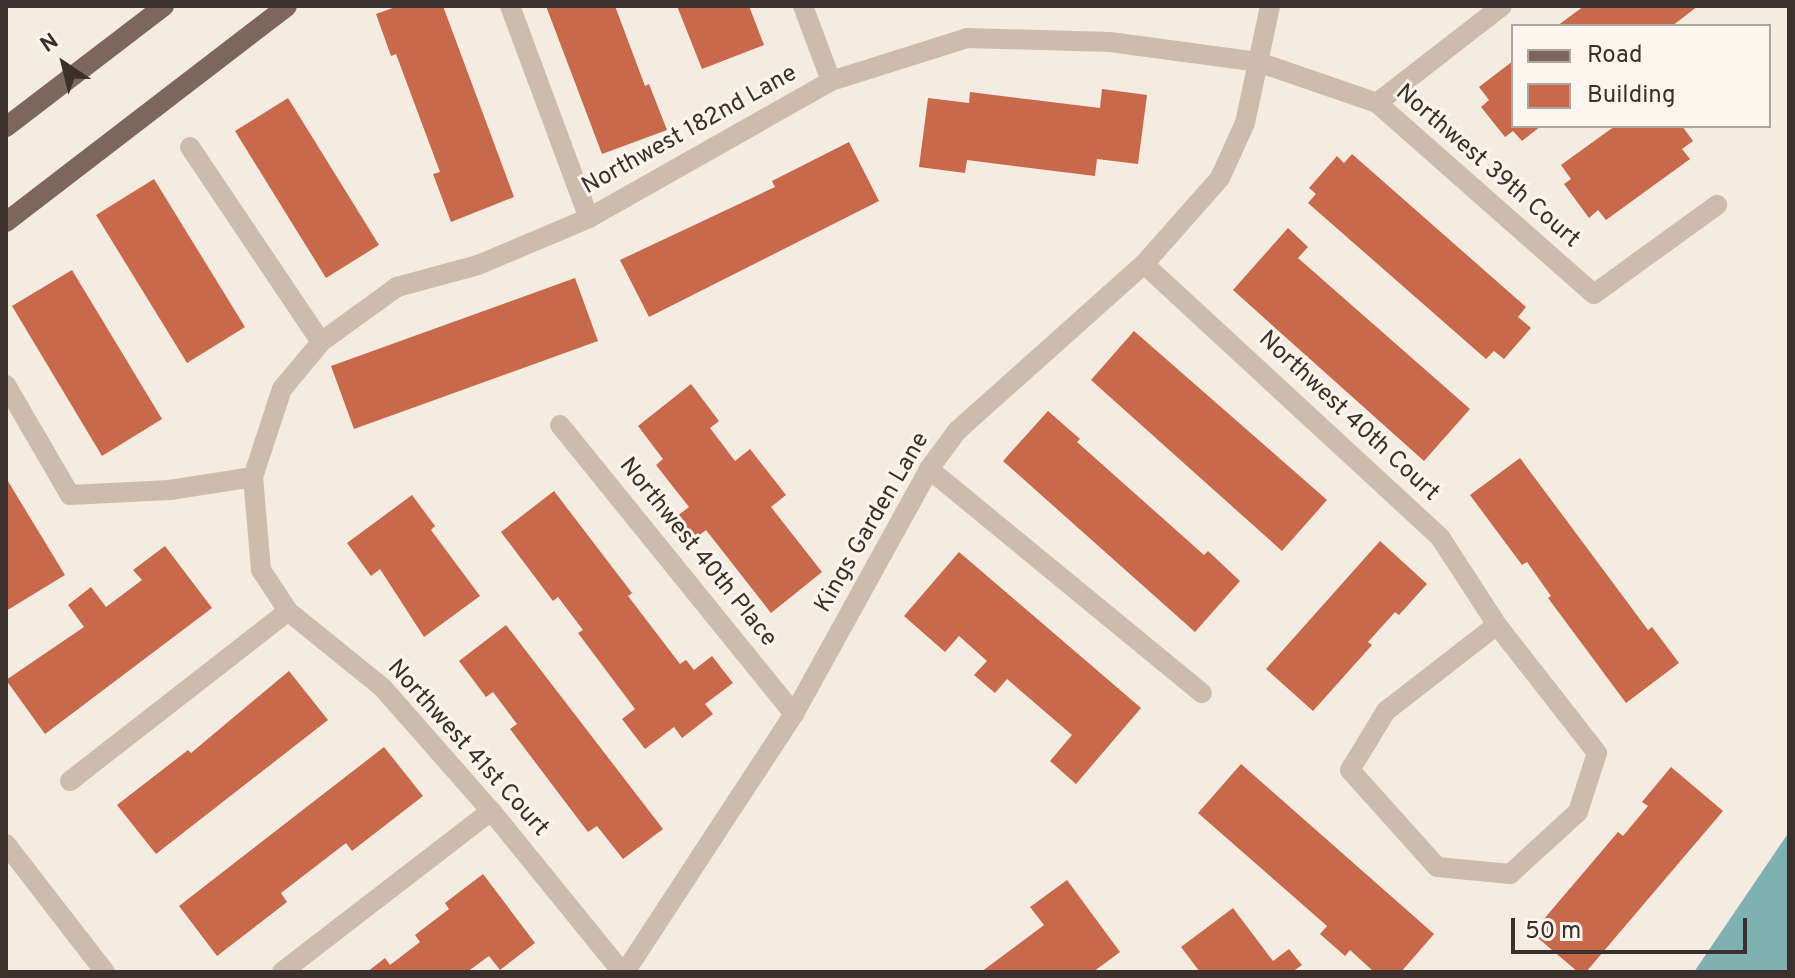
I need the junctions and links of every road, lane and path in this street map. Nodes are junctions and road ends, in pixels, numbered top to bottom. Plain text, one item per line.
1 (164, 6) edge
2 (287, 6) edge
3 (510, 6) edge
4 (803, 6) edge
5 (1270, 6) edge
6 (1502, 6) edge
7 (1258, 62) junction
8 (831, 81) junction
9 (1377, 103) junction
10 (6, 127) edge
11 (190, 147) dead end
12 (1717, 205) dead end
13 (589, 218) junction
14 (6, 222) edge
15 (1144, 264) junction
16 (321, 342) junction
17 (6, 385) edge
18 (560, 425) dead end
19 (929, 469) junction
20 (253, 477) junction
21 (288, 611) junction
22 (1497, 625) junction
23 (1202, 693) dead end
24 (794, 714) junction
25 (70, 781) dead end
26 (491, 811) junction
27 (6, 844) edge
28 (105, 972) edge
29 (282, 972) edge
30 (623, 972) edge

1 - 10 main road
2 - 14 main road
3 - 13 street
4 - 8 street
5 - 7 street
6 - 9 street
7 - 8 street, Northwest 182nd Lane
7 - 9 street, Northwest 39th Court
7 - 15 street, Kings Garden Lane
8 - 13 street, Northwest 182nd Lane
9 - 12 street, Northwest 39th Court
11 - 16 street
13 - 16 street, Northwest 182nd Lane
15 - 19 street, Kings Garden Lane
15 - 22 street, Northwest 40th Court
16 - 20 street, Northwest 182nd Lane
17 - 20 street
18 - 24 street, Northwest 40th Place
19 - 23 street
19 - 24 street, Kings Garden Lane
20 - 21 street, Northwest 41st Court
21 - 25 street
21 - 26 street, Northwest 41st Court
22 - 22 street, Northwest 40th Court
24 - 30 street, Kings Garden Lane
26 - 29 street
26 - 30 street, Northwest 41st Court
27 - 28 street

